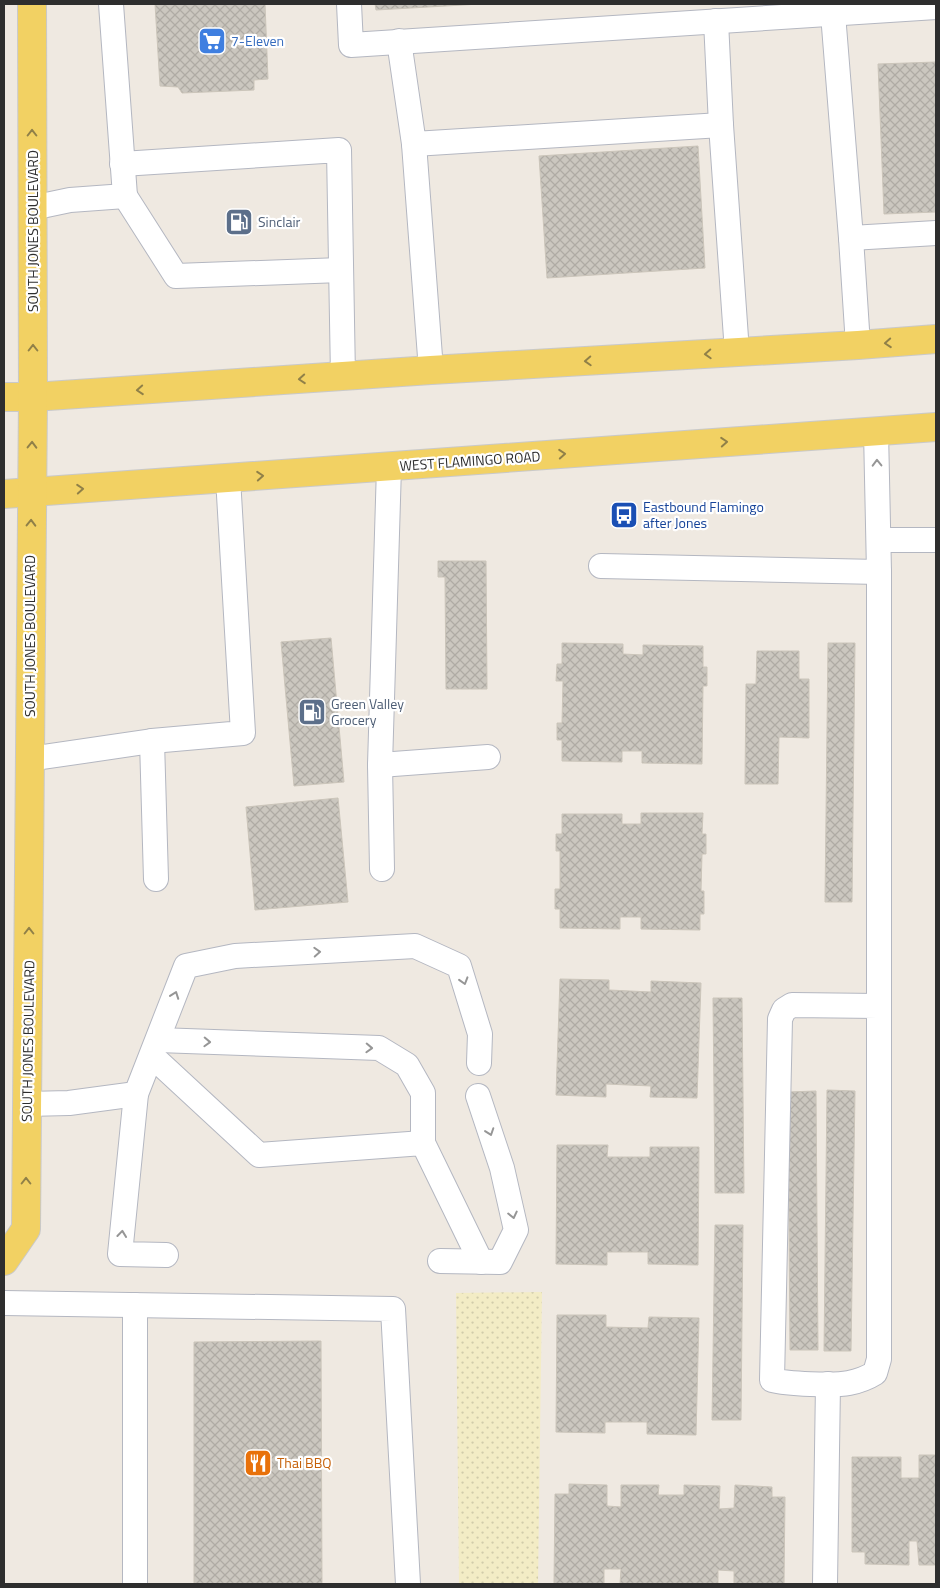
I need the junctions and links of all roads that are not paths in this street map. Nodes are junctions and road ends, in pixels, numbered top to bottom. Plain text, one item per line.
1 (32, 4) edge
2 (111, 4) edge
3 (349, 4) edge
4 (936, 7) edge
5 (833, 14) junction
6 (716, 21) junction
7 (399, 41) junction
8 (721, 125) junction
9 (414, 144) junction
10 (122, 164) junction
11 (125, 196) junction
12 (32, 208) junction
13 (936, 233) edge
14 (851, 238) junction
15 (341, 270) junction
16 (936, 339) edge
17 (858, 345) junction
18 (738, 352) junction
19 (431, 370) junction
20 (343, 377) junction
21 (4, 397) edge
22 (33, 397) junction
23 (936, 415) edge
24 (936, 427) edge
25 (909, 429) junction
26 (876, 431) junction
27 (389, 467) junction
28 (228, 478) junction
29 (32, 492) junction
30 (4, 494) edge
31 (879, 540) junction
32 (936, 540) edge
33 (601, 566) dead end
34 (879, 572) junction
35 (152, 741) junction
36 (488, 757) dead end
37 (29, 759) junction
38 (380, 765) junction
39 (382, 869) dead end
40 (156, 879) dead end
41 (878, 1006) junction
42 (155, 1048) junction
43 (479, 1063) dead end
44 (136, 1094) junction
45 (478, 1096) dead end
46 (27, 1104) junction
47 (423, 1143) junction
48 (166, 1255) dead end
49 (4, 1261) edge
50 (440, 1261) dead end
51 (481, 1262) junction
52 (4, 1303) edge
53 (134, 1305) junction
54 (828, 1384) junction
55 (134, 1584) edge
56 (408, 1584) edge
57 (825, 1584) edge

12 -> 1 main road, SOUTH JONES BOULEVARD
2 - 10 lane
3 - 7 lane
4 - 5 lane
5 - 6 lane
5 - 14 lane
6 - 7 lane
6 - 8 lane
7 - 9 lane
8 - 9 lane
8 - 18 lane
9 - 19 lane
10 - 11 lane
10 - 15 lane
11 - 12 lane
11 - 15 lane
22 -> 12 main road, SOUTH JONES BOULEVARD
13 - 14 lane
14 - 17 lane
15 - 20 lane
16 -> 17 main road
17 - 18 main road
18 -> 19 main road
19 - 20 main road
20 -> 22 main road
21 - 22 main road
29 -> 22 main road, SOUTH JONES BOULEVARD
23 - 25 main road
24 - 25 main road, WEST FLAMINGO ROAD
25 - 26 main road, WEST FLAMINGO ROAD
27 -> 26 main road, WEST FLAMINGO ROAD
31 -> 26 lane
28 -> 27 main road, WEST FLAMINGO ROAD
27 - 38 lane
29 -> 28 main road, WEST FLAMINGO ROAD
28 - 35 lane
29 - 30 main road, WEST FLAMINGO ROAD
37 -> 29 main road, SOUTH JONES BOULEVARD
31 - 32 lane
31 - 34 lane
33 - 34 lane
34 - 41 lane
35 - 37 lane
35 - 40 lane
36 - 38 lane
46 -> 37 main road, SOUTH JONES BOULEVARD
38 - 39 lane
41 - 54 lane
41 - 54 lane
42 -> 43 lane
42 - 44 lane
42 - 47 lane
42 -> 47 lane
44 - 46 lane
48 -> 44 lane
45 -> 51 lane
49 -> 46 main road, SOUTH JONES BOULEVARD
47 - 51 lane
50 - 51 lane
52 - 53 lane
53 - 55 lane
53 - 56 lane
54 - 57 lane

